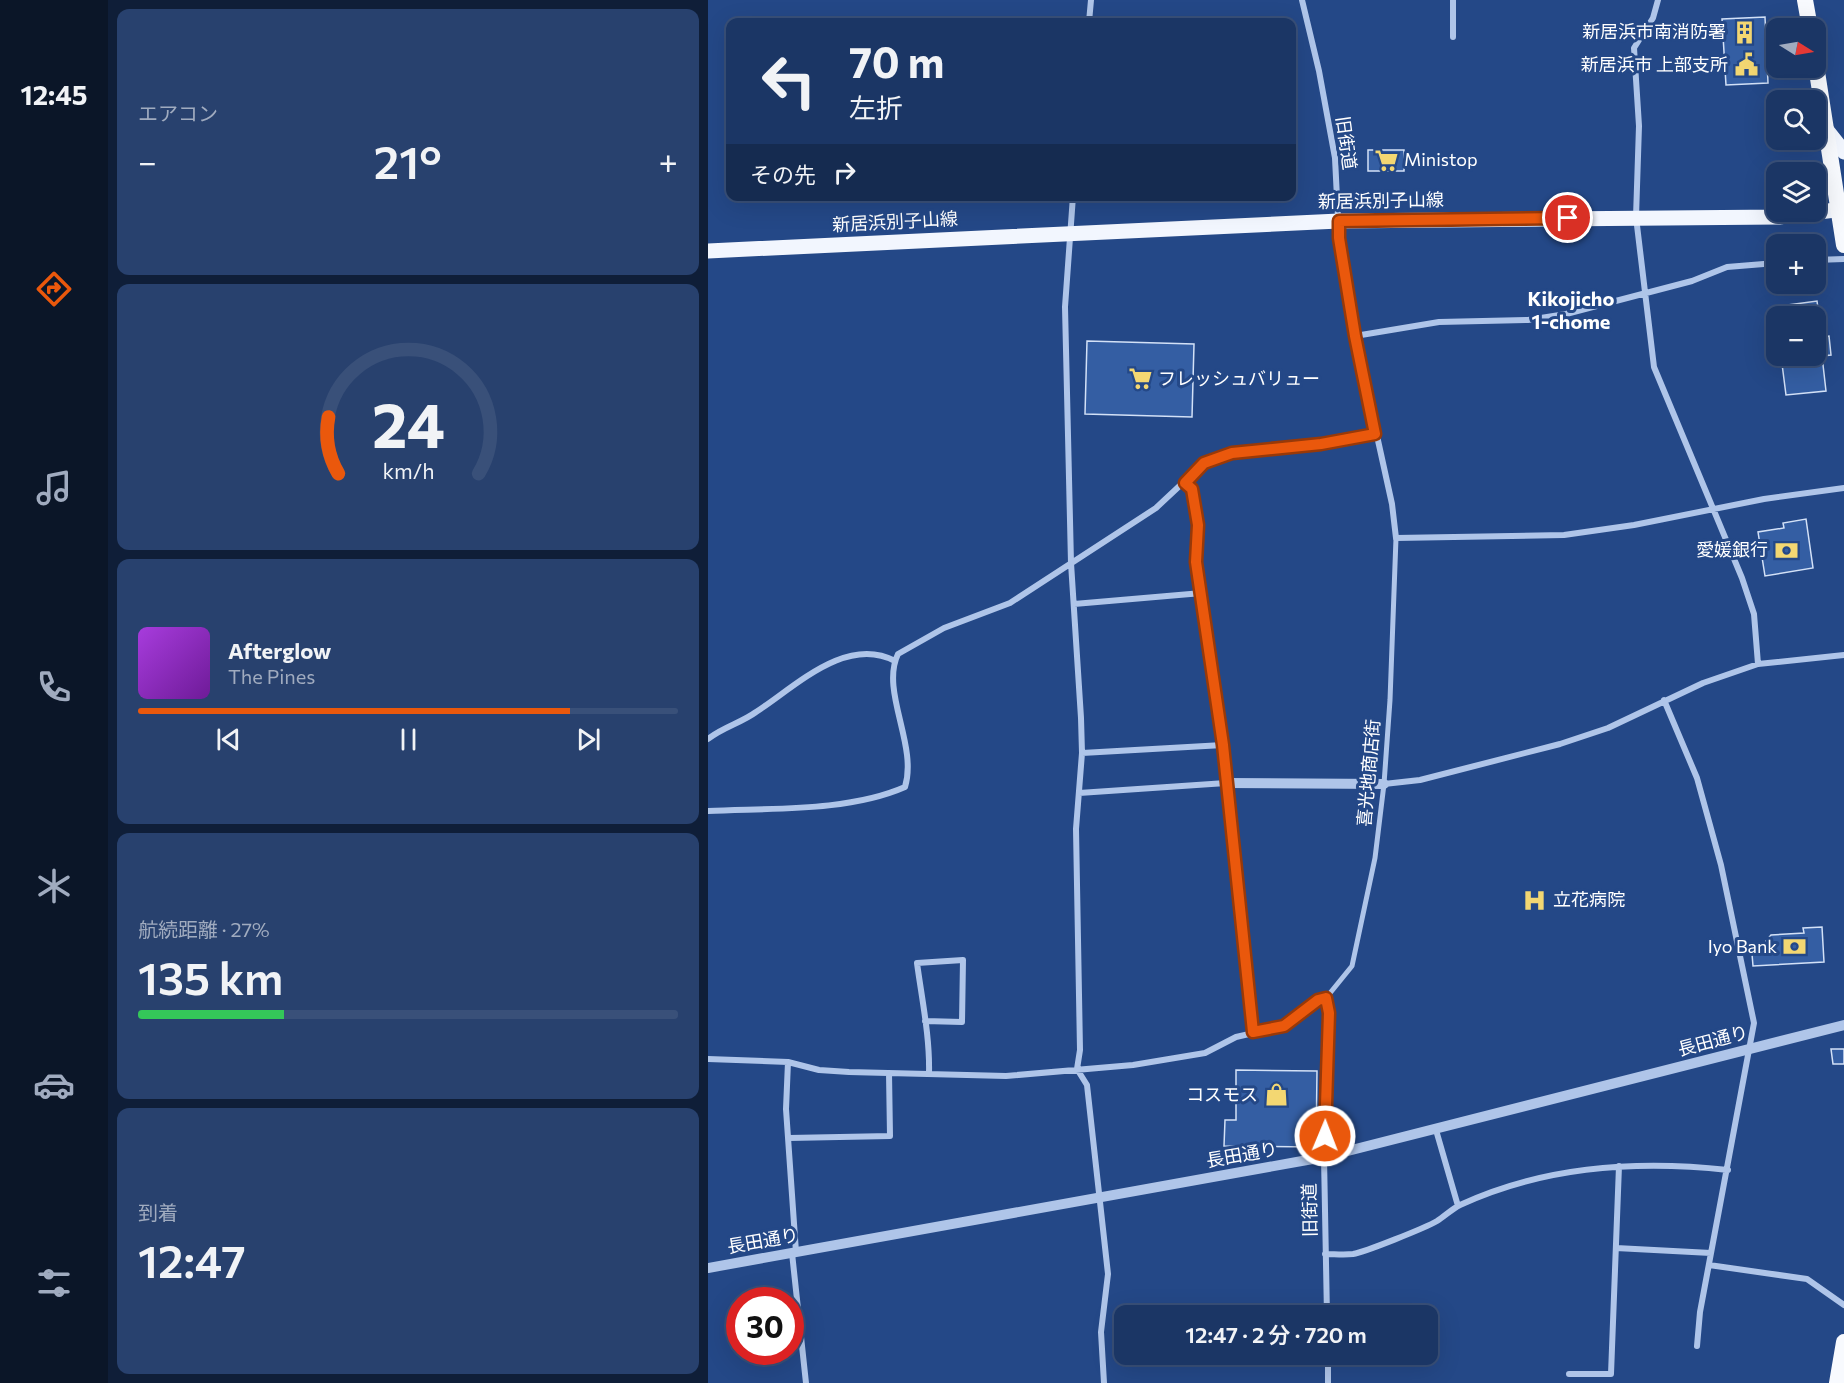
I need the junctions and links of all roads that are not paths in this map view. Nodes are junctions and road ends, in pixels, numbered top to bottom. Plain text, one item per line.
1 (1091, 0) edge
2 (1302, 0) edge
3 (1453, 0) edge
4 (1658, 0) edge
5 (1805, 0) edge
6 (1089, 18) edge
7 (1808, 18) edge
8 (1454, 37) dead end
9 (1826, 129) joint
10 (1844, 152) edge
11 (1072, 201) edge
12 (1842, 210) edge
13 (1636, 217) junction
14 (1339, 221) junction
15 (1069, 233) junction
16 (1844, 245) edge
17 (708, 251) edge
18 (1844, 259) edge
19 (1826, 260) edge
20 (1766, 264) edge
21 (1644, 293) junction
22 (1355, 336) junction
23 (1375, 434) junction
24 (1185, 483) junction
25 (1844, 488) edge
26 (1711, 509) junction
27 (1396, 538) junction
28 (1071, 563) junction
29 (1202, 593) junction
30 (1074, 604) junction
31 (1844, 655) edge
32 (895, 661) junction
33 (1758, 664) junction
34 (1664, 700) junction
35 (708, 739) edge
36 (1223, 745) junction
37 (1082, 753) junction
38 (1226, 783) junction
39 (1384, 784) junction
40 (1079, 793) junction
41 (708, 811) edge
42 (1326, 998) junction
43 (925, 1021) junction
44 (1844, 1025) edge
45 (1253, 1032) junction
46 (1749, 1048) junction
47 (708, 1059) edge
48 (788, 1062) junction
49 (1077, 1069) junction
50 (889, 1073) junction
51 (928, 1074) junction
52 (1436, 1130) junction
53 (789, 1138) junction
54 (1324, 1156) junction
55 (1619, 1166) junction
56 (1728, 1170) junction
57 (1099, 1197) junction
58 (1458, 1206) junction
59 (1616, 1248) junction
60 (794, 1253) junction
61 (1711, 1253) junction
62 (1325, 1254) junction
63 (1709, 1265) junction
64 (708, 1268) edge
65 (1327, 1305) edge
66 (1844, 1305) edge
67 (1844, 1342) edge
68 (1697, 1346) dead end
69 (1328, 1365) edge
70 (1569, 1374) dead end
71 (806, 1383) edge
72 (1104, 1383) edge
73 (1328, 1383) edge
74 (1837, 1383) edge

1 - 6 street
2 - 14 street, 旧街道
3 - 8 street
4 - 13 street
5 - 7 highway
9 - 10 main road
9 - 12 highway
11 - 15 street
12 - 13 main road, 新居浜別子山線
12 - 16 highway
13 - 14 main road, 新居浜別子山線
13 - 21 street
14 - 15 main road, 新居浜別子山線
14 - 22 street, 旧街道
15 - 17 main road, 新居浜別子山線
15 - 28 street
18 - 19 street
20 - 21 street
21 - 22 street
21 - 26 street
22 - 23 street, 旧街道
23 - 24 street
23 - 27 street, 旧街道
24 - 28 street
24 - 29 street
25 - 26 street
26 - 27 street
26 - 33 street
27 - 39 street, 喜光地商店街
28 - 30 street
28 - 32 street
29 - 30 street
29 - 36 street
30 - 37 street
31 - 33 street
32 - 35 street
32 - 41 street
33 - 34 street
34 - 39 street
34 - 46 street
36 - 37 street
36 - 38 street
37 - 40 street
38 - 39 street
38 - 40 street
38 - 45 street
39 - 42 street, 喜光地商店街
40 - 49 street
42 - 45 street
42 - 54 street, 旧街道
43 - 43 street
43 - 51 street
44 - 46 street, 長田通り
45 - 49 street
46 - 52 street, 長田通り
46 - 56 street
47 - 48 street
48 - 50 street
48 - 53 street
49 - 51 street
49 - 57 street
50 - 51 street
50 - 53 street
52 - 54 street, 長田通り
52 - 58 street
53 - 60 street
54 - 57 street, 長田通り
54 - 62 street, 旧街道
55 - 56 street
55 - 58 street
55 - 59 street
56 - 61 street
57 - 60 street, 長田通り
57 - 72 street
58 - 62 street
59 - 61 street
59 - 70 street
60 - 64 street, 長田通り
60 - 71 street
61 - 63 street
62 - 65 street, 旧街道
63 - 66 street
63 - 68 street
67 - 74 highway
69 - 73 street

